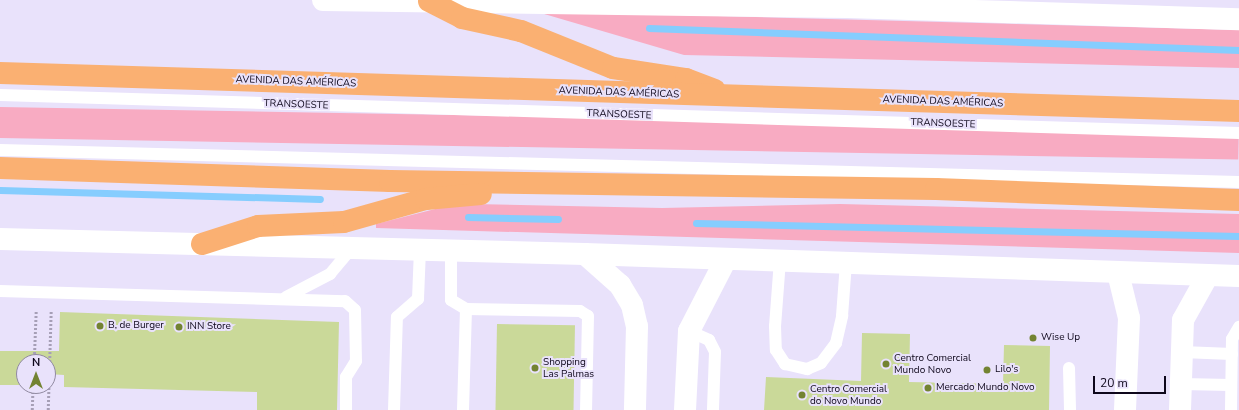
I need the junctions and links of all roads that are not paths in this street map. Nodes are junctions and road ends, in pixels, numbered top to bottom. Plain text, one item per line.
1 (325, 0) edge
2 (429, 1) edge
3 (850, 4) edge
4 (942, 6) edge
5 (1239, 20) edge
6 (0, 73) edge
7 (0, 95) edge
8 (727, 96) junction
9 (1239, 111) edge
10 (1239, 132) edge
11 (0, 150) edge
12 (0, 168) edge
13 (530, 181) junction
14 (1239, 182) edge
15 (1239, 200) edge
16 (0, 239) edge
17 (202, 244) junction
18 (352, 248) junction
19 (420, 249) junction
20 (450, 250) junction
21 (585, 254) junction
22 (726, 259) junction
23 (780, 260) junction
24 (846, 263) junction
25 (1118, 272) junction
26 (1208, 275) junction
27 (1239, 276) edge
28 (0, 282) edge
29 (0, 291) edge
30 (17, 292) junction
31 (285, 298) junction
32 (466, 309) junction
33 (1239, 327) edge
34 (689, 331) junction
35 (1182, 352) junction
36 (1232, 354) junction
37 (1070, 368) dead end
38 (1181, 384) junction
39 (1231, 386) junction
40 (346, 410) edge
41 (394, 410) edge
42 (463, 410) edge
43 (586, 410) edge
44 (635, 410) edge
45 (685, 410) edge
46 (713, 410) edge
47 (1070, 410) edge
48 (1125, 410) edge
49 (1180, 410) edge
50 (1231, 410) edge

1 - 2 main road
2 - 3 main road
2 - 8 highway
3 - 4 main road
4 - 5 main road
6 - 8 highway, AVENIDA DAS AMÉRICAS
7 - 10 lane, TRANSOESTE
8 - 9 highway, AVENIDA DAS AMÉRICAS
11 - 14 lane
12 - 13 highway
13 - 15 highway
13 - 17 highway
16 - 17 main road
17 - 18 main road
18 - 19 main road
18 - 31 lane
19 - 20 main road
19 - 41 lane
20 - 21 main road
20 - 32 lane
21 - 22 main road
21 - 44 main road
22 - 23 main road
22 - 34 main road
23 - 24 main road
23 - 24 lane
24 - 25 main road
25 - 26 main road
25 - 48 main road
26 - 27 main road
26 - 35 main road
28 - 30 lane
29 - 30 lane
30 - 31 lane
31 - 40 lane
32 - 42 lane
32 - 43 lane
33 - 36 lane
34 - 45 main road
34 - 46 lane
35 - 36 lane
35 - 38 main road
36 - 39 lane
37 - 47 lane
38 - 39 lane
38 - 49 main road
39 - 50 lane

